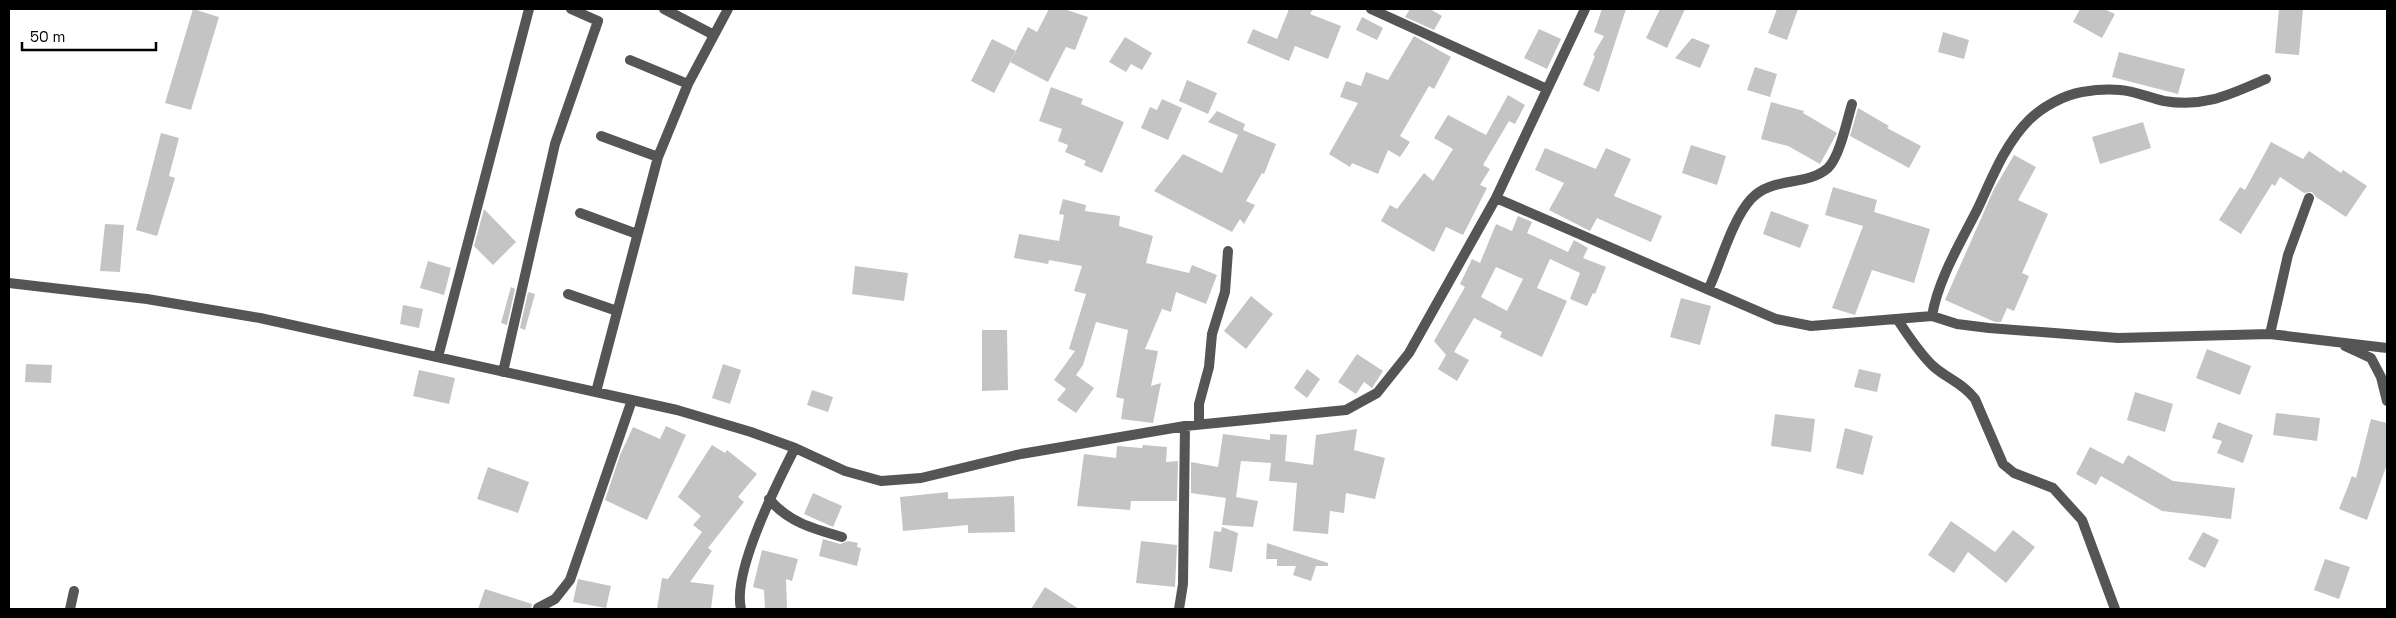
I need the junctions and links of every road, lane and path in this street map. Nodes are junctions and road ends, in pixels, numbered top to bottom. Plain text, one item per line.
1 (529, 9) edge
2 (571, 9) edge
3 (664, 9) edge
4 (728, 9) edge
5 (1372, 9) edge
6 (1585, 9) edge
7 (714, 35) junction
8 (630, 60) dead end
9 (2266, 79) dead end
10 (688, 84) junction
11 (1547, 88) junction
12 (1852, 104) dead end
13 (601, 136) dead end
14 (658, 157) junction
15 (1496, 198) junction
16 (2309, 198) dead end
17 (580, 213) dead end
18 (637, 234) junction
19 (1228, 251) dead end
20 (9, 283) edge
21 (1709, 288) junction
22 (568, 294) dead end
23 (617, 311) junction
24 (1932, 316) junction
25 (1897, 319) junction
26 (2270, 334) junction
27 (2338, 343) junction
28 (2387, 348) edge
29 (438, 358) junction
30 (503, 372) junction
31 (596, 392) junction
32 (632, 400) junction
33 (2387, 401) edge
34 (1199, 424) junction
35 (1185, 426) junction
36 (795, 448) junction
37 (769, 499) junction
38 (842, 537) dead end
39 (74, 591) dead end
40 (538, 608) edge
41 (70, 609) edge
42 (741, 609) edge
43 (1179, 609) edge
44 (2115, 609) edge

1 - 29 street
2 - 30 street
3 - 7 street
4 - 7 street
5 - 11 street
6 - 11 street
7 - 10 street
8 - 10 street
9 - 24 street
10 - 14 street
11 - 15 street
12 - 21 street
13 - 14 street
14 - 18 street
15 - 21 street
15 - 34 street
16 - 26 street
17 - 18 street
18 - 23 street
19 - 34 street
20 - 29 street
21 - 25 street
22 - 23 street
23 - 31 street
24 - 25 street
24 - 26 street
25 - 44 street
26 - 27 street
27 - 28 street
27 - 33 street
29 - 30 street
30 - 31 street
31 - 32 street
32 - 36 street
32 - 40 street
34 - 35 street
35 - 36 street
35 - 43 street
36 - 37 street
37 - 38 street
37 - 42 street
39 - 41 street

